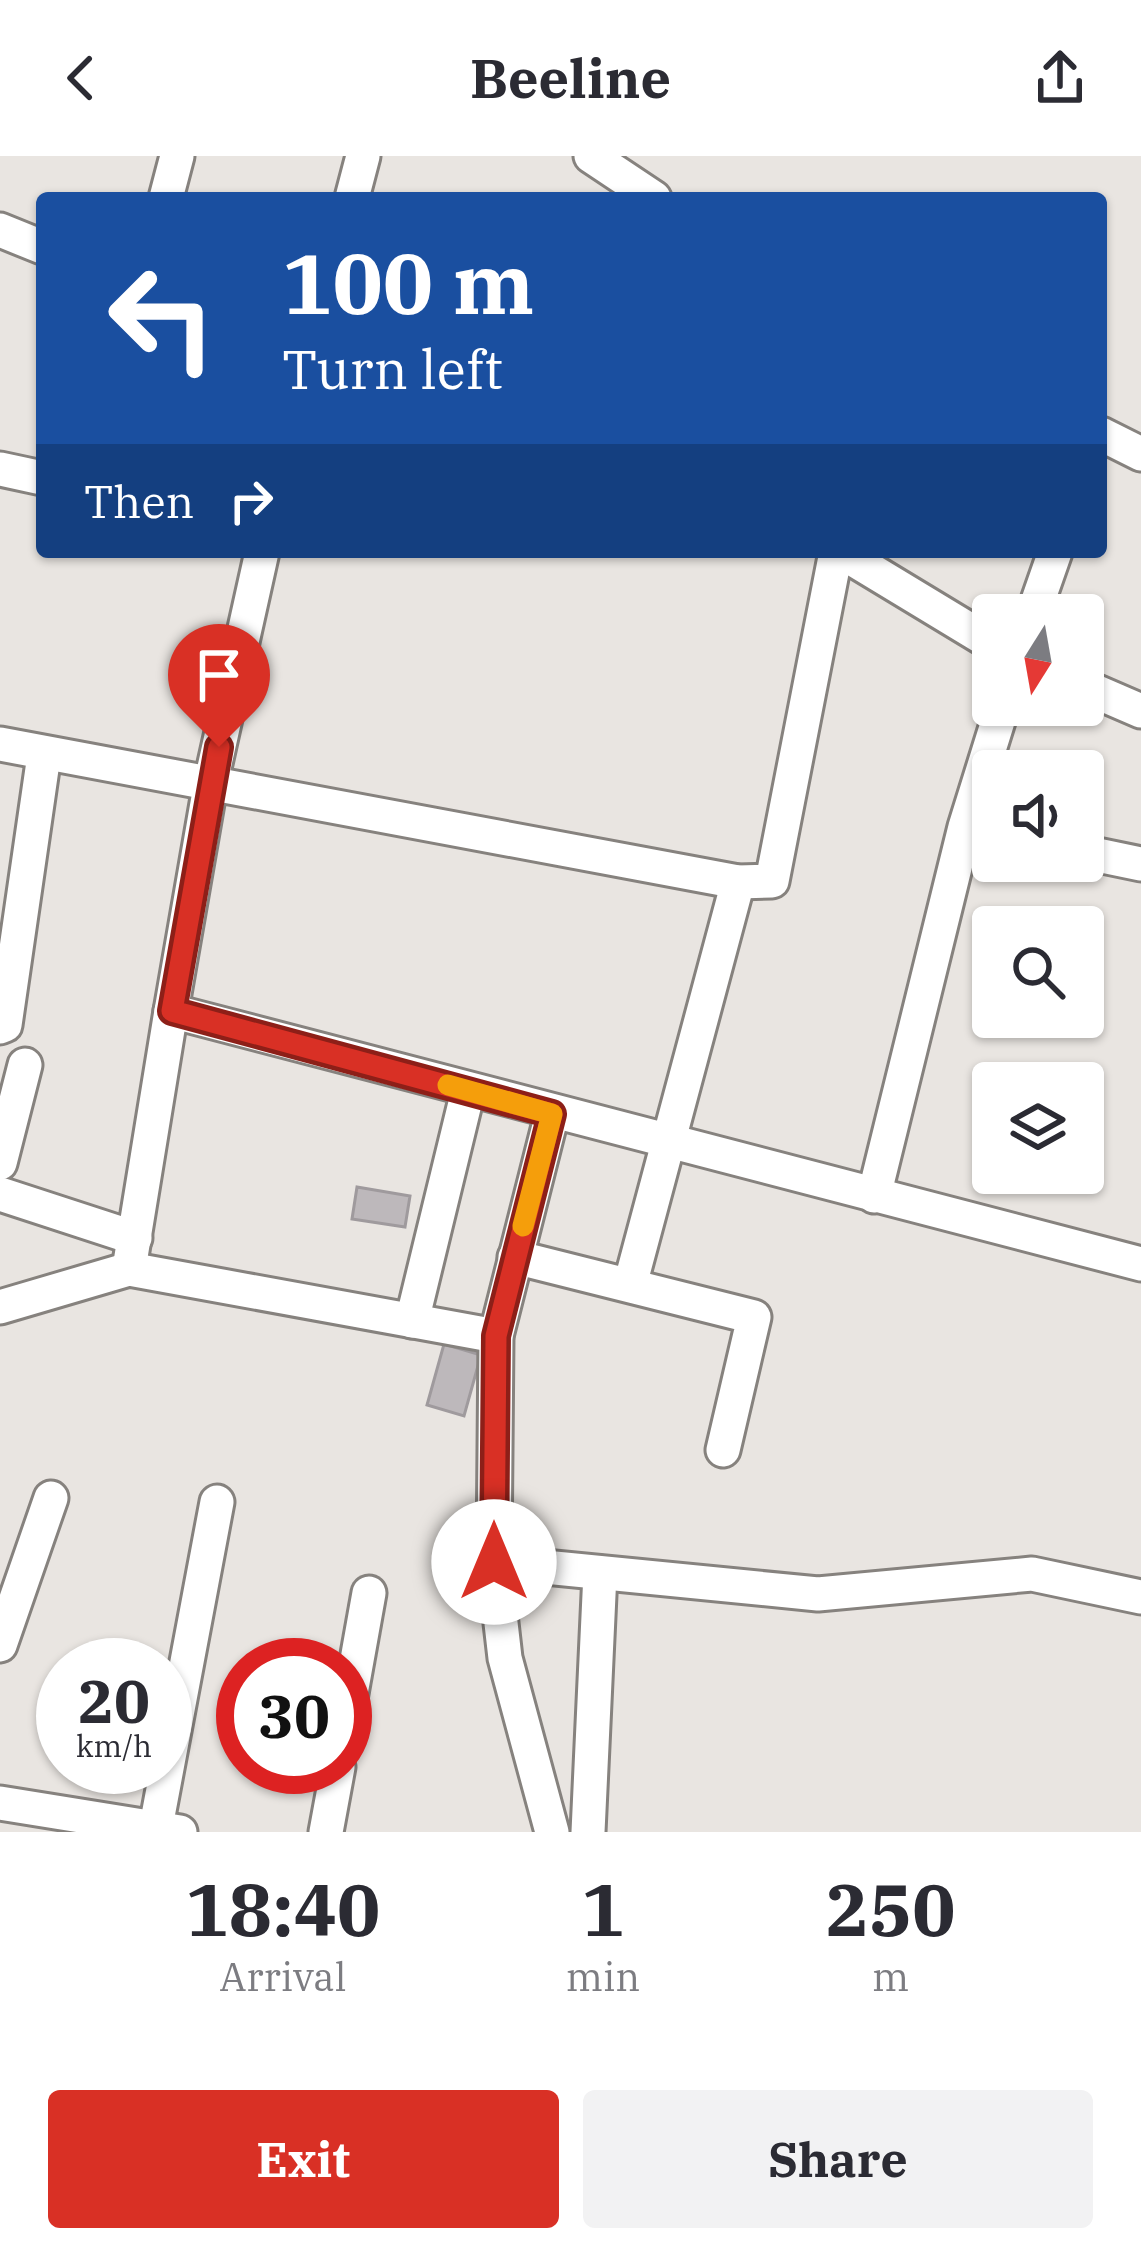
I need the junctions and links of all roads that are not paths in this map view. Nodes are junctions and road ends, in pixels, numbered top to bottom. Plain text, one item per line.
1 (177, 156) edge
2 (363, 156) edge
3 (591, 156) edge
4 (168, 192) edge
5 (354, 192) edge
6 (645, 192) edge
7 (0, 230) edge
8 (36, 245) edge
9 (1107, 437) edge
10 (1141, 454) edge
11 (0, 470) edge
12 (36, 477) edge
13 (261, 558) edge
14 (838, 558) edge
15 (849, 558) edge
16 (1053, 558) edge
17 (1040, 594) edge
18 (972, 631) edge
19 (1141, 672) edge
20 (1104, 695) edge
21 (1134, 707) edge
22 (0, 744) edge
23 (44, 755) junction
24 (210, 787) junction
25 (972, 854) edge
26 (1104, 856) edge
27 (1141, 864) edge
28 (738, 882) junction
29 (172, 1011) junction
30 (0, 1027) edge
31 (25, 1065) dead end
32 (468, 1091) junction
33 (552, 1114) junction
34 (669, 1143) junction
35 (0, 1163) edge
36 (0, 1195) edge
37 (874, 1196) junction
38 (132, 1254) junction
39 (515, 1257) junction
40 (1141, 1264) edge
41 (630, 1285) junction
42 (0, 1307) edge
43 (412, 1321) junction
44 (496, 1336) junction
45 (723, 1450) dead end
46 (52, 1498) dead end
47 (218, 1502) dead end
48 (494, 1562) junction
49 (601, 1573) junction
50 (369, 1593) dead end
51 (1141, 1597) edge
52 (361, 1638) edge
53 (0, 1645) edge
54 (333, 1794) edge
55 (0, 1803) edge
56 (164, 1831) edge
57 (326, 1832) edge
58 (552, 1832) edge
59 (588, 1832) edge

1 - 4 street
2 - 5 street
3 - 6 street
7 - 8 street
9 - 10 street
11 - 12 street
13 - 24 street
14 - 28 street
15 - 18 street
16 - 17 street
19 - 21 street
20 - 21 street
22 - 23 street
23 - 24 street
23 - 30 street
24 - 28 street
24 - 29 street
25 - 37 street
26 - 27 street
28 - 34 street
29 - 32 street
29 - 38 street
31 - 35 street
32 - 33 street
32 - 43 street
33 - 34 street
33 - 39 street
34 - 37 street
34 - 41 street
36 - 38 street
37 - 40 street
38 - 42 street
38 - 43 street
39 - 41 street
39 - 44 street
41 - 45 street
43 - 44 street
44 - 48 street
46 - 53 street
47 - 56 street
48 - 49 street
48 - 58 street
49 - 51 street
49 - 59 street
50 - 52 street
54 - 57 street
55 - 56 street

